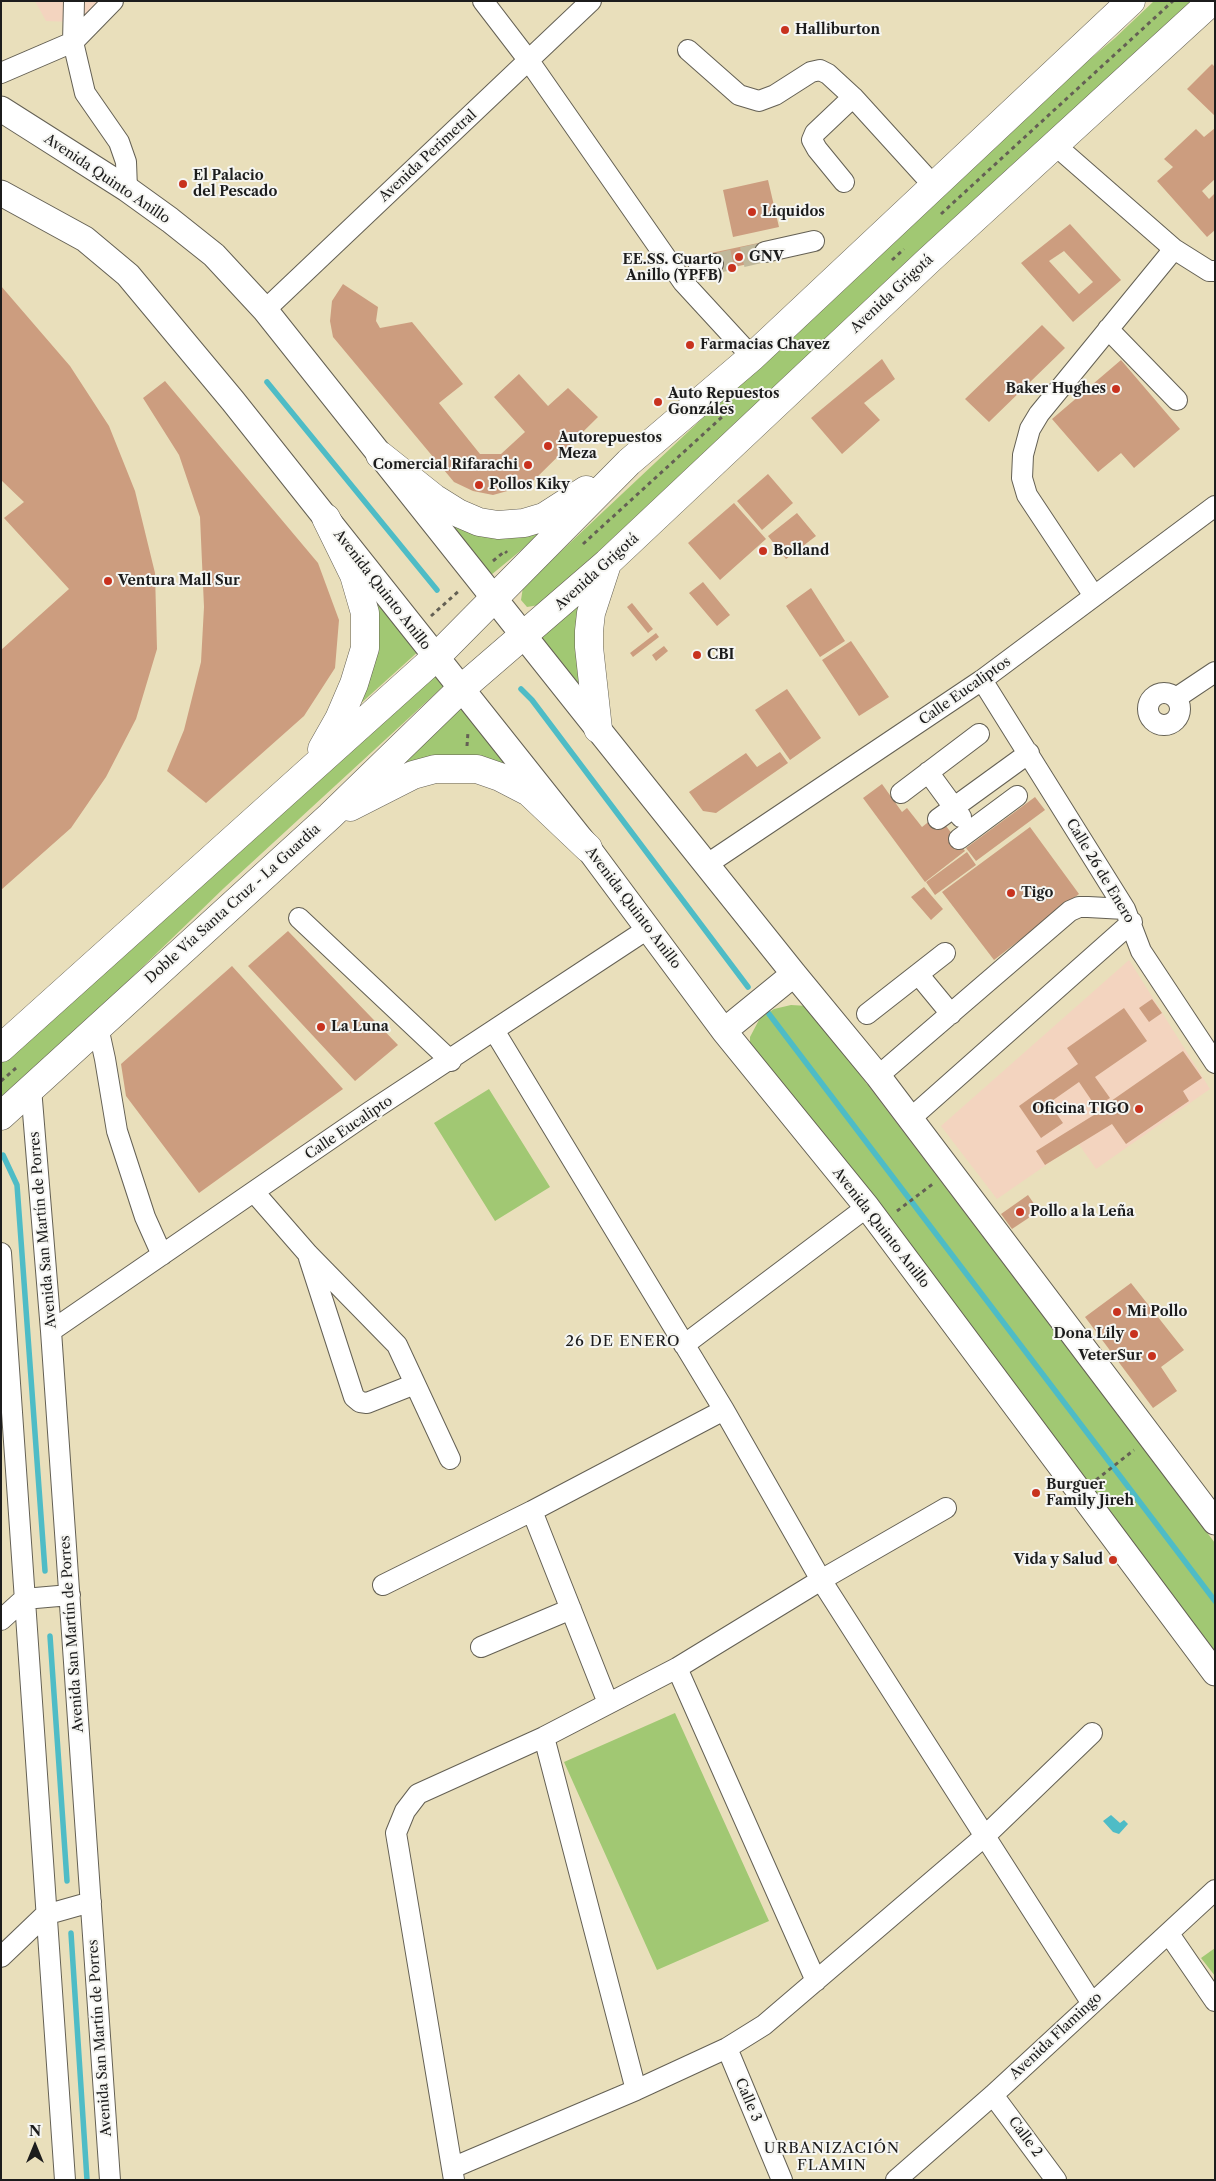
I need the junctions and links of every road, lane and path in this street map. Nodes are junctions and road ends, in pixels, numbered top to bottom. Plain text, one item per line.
1 (74, 1) edge
2 (113, 1) edge
3 (483, 1) edge
4 (591, 1) edge
5 (1131, 1) edge
6 (1212, 1) edge
7 (73, 42) junction
8 (688, 50) dead end
9 (529, 61) junction
10 (1, 73) edge
11 (853, 97) junction
12 (1, 109) edge
13 (1055, 145) junction
14 (844, 182) dead end
15 (933, 185) junction
16 (127, 189) junction
17 (1, 193) edge
18 (814, 242) dead end
19 (1174, 249) junction
20 (765, 252) tunnel mouth
21 (1215, 271) edge
22 (265, 310) junction
23 (1108, 329) junction
24 (752, 357) junction
25 (1176, 400) dead end
26 (380, 454) junction
27 (629, 462) junction
28 (1215, 506) edge
29 (326, 518) junction
30 (607, 564) junction
31 (1094, 596) junction
32 (494, 598) junction
33 (524, 636) junction
34 (436, 657) junction
35 (1215, 672) edge
36 (982, 680) junction
37 (462, 689) junction
38 (1176, 698) dead end
39 (598, 729) junction
40 (468, 731) dead end
41 (979, 734) dead end
42 (1028, 753) junction
43 (311, 769) junction
44 (466, 769) junction
45 (928, 772) junction
46 (901, 793) dead end
47 (1017, 796) dead end
48 (954, 808) junction
49 (330, 816) junction
50 (938, 819) dead end
51 (588, 848) junction
52 (706, 864) junction
53 (1128, 916) junction
54 (299, 918) dead end
55 (649, 928) junction
56 (945, 953) dead end
57 (794, 974) junction
58 (918, 974) junction
59 (867, 1014) dead end
60 (951, 1014) junction
61 (98, 1027) junction
62 (724, 1031) junction
63 (494, 1032) junction
64 (1, 1048) edge
65 (450, 1060) junction
66 (1215, 1063) edge
67 (878, 1076) junction
68 (32, 1088) junction
69 (1, 1116) edge
70 (911, 1118) junction
71 (254, 1192) junction
72 (922, 1192) dead end
73 (867, 1207) junction
74 (896, 1212) dead end
75 (1, 1253) edge
76 (308, 1254) junction
77 (162, 1255) junction
78 (51, 1331) junction
79 (684, 1346) junction
80 (415, 1384) junction
81 (724, 1410) junction
82 (1126, 1456) dead end
83 (450, 1459) dead end
84 (1100, 1476) dead end
85 (946, 1508) dead end
86 (532, 1511) junction
87 (1215, 1522) edge
88 (821, 1580) junction
89 (383, 1585) dead end
90 (70, 1595) junction
91 (24, 1599) junction
92 (571, 1609) junction
93 (1, 1620) edge
94 (481, 1647) dead end
95 (677, 1668) junction
96 (1215, 1673) edge
97 (608, 1703) junction
98 (1092, 1733) dead end
99 (544, 1737) junction
100 (985, 1836) junction
101 (1215, 1890) edge
102 (91, 1902) junction
103 (45, 1915) junction
104 (1169, 1934) junction
105 (1, 1957) edge
106 (816, 1982) junction
107 (1215, 2001) edge
108 (1091, 2002) junction
109 (726, 2048) junction
110 (636, 2090) junction
111 (993, 2095) junction
112 (453, 2174) edge
113 (65, 2180) edge
114 (110, 2180) edge
115 (782, 2180) edge
116 (896, 2180) edge
117 (1056, 2180) edge

1 - 7 street
2 - 7 street
3 - 9 street
4 - 9 street, Avenida Perimetral
5 - 15 highway
6 - 13 highway, Avenida Grigotá
7 - 10 street
7 - 16 street
8 - 11 street
9 - 22 street, Avenida Perimetral
9 - 24 street
11 - 14 street
11 - 15 street
12 - 16 main road, Avenida Quinto Anillo
13 - 19 street
13 - 30 highway, Avenida Grigotá
15 - 24 highway
16 - 22 main road, Avenida Quinto Anillo
17 - 29 main road, Avenida Quinto Anillo
18 - 20 street
19 - 21 street
19 - 23 street
22 - 26 main road, Avenida Quinto Anillo
23 - 25 street
23 - 31 street
24 - 27 highway
26 - 27 highway
26 - 32 main road, Avenida Quinto Anillo
27 - 32 highway
28 - 31 street, Calle Eucaliptos
29 - 34 main road, Avenida Quinto Anillo
29 - 43 highway
30 - 33 highway, Avenida Grigotá
30 - 39 highway
31 - 36 street, Calle Eucaliptos
32 - 33 main road, Avenida Quinto Anillo
32 - 34 highway
33 - 37 highway, Avenida Grigotá
33 - 39 main road, Avenida Quinto Anillo
34 - 37 main road, Avenida Quinto Anillo
34 - 43 highway
35 - 38 street
36 - 42 street, Calle 26 de Enero
36 - 52 street, Calle Eucaliptos
37 - 49 highway, Doble Vía Santa Cruz - La Guardia
37 - 51 main road, Avenida Quinto Anillo
39 - 52 main road, Avenida Quinto Anillo
40 - 44 path
41 - 45 street
42 - 48 street
42 - 53 street, Calle 26 de Enero
43 - 64 highway
44 - 49 highway
44 - 51 highway
45 - 46 street
45 - 48 street
47 - 48 street
48 - 50 street
49 - 61 highway, Doble Vía Santa Cruz - La Guardia
51 - 55 main road, Avenida Quinto Anillo
52 - 57 main road, Avenida Quinto Anillo
53 - 60 street
53 - 66 street, Calle 26 de Enero
53 - 70 street
54 - 65 street
55 - 62 main road, Avenida Quinto Anillo
55 - 63 street, Calle Eucalipto
56 - 58 street
57 - 62 main road
57 - 67 main road, Avenida Quinto Anillo
58 - 59 street
58 - 60 street
60 - 67 street
61 - 68 highway, Doble Vía Santa Cruz - La Guardia
61 - 77 street
62 - 73 main road, Avenida Quinto Anillo
63 - 65 street, Calle Eucalipto
63 - 79 street
65 - 71 street, Calle Eucalipto
67 - 70 main road, Avenida Quinto Anillo
68 - 69 highway, Doble Vía Santa Cruz - La Guardia
68 - 78 street, Avenida San Martín de Porres
70 - 87 main road, Avenida Quinto Anillo
71 - 76 street
71 - 77 street, Calle Eucalipto
72 - 74 path
73 - 79 street
73 - 96 main road, Avenida Quinto Anillo
75 - 91 street
76 - 80 street
76 - 80 street
77 - 78 street, Calle Eucalipto
78 - 90 street, Avenida San Martín de Porres
79 - 81 street
80 - 83 street
81 - 86 street
81 - 88 street
82 - 84 path
85 - 88 street
86 - 89 street
86 - 92 street
88 - 95 street
88 - 100 street
90 - 91 street
90 - 102 street, Avenida San Martín de Porres
91 - 93 street
91 - 103 street
92 - 94 street
92 - 97 street
95 - 97 street
95 - 106 street
97 - 99 street
98 - 100 street
99 - 110 street
99 - 112 street
100 - 106 street
100 - 108 street
101 - 104 street, Avenida Flamingo
102 - 103 street
102 - 114 street, Avenida San Martín de Porres
103 - 105 street
103 - 113 street
104 - 107 street
104 - 108 street, Avenida Flamingo
106 - 109 street
108 - 111 street, Avenida Flamingo
109 - 110 street
109 - 115 street, Calle 3
110 - 112 street
111 - 116 street, Avenida Flamingo
111 - 117 street, Calle 2

